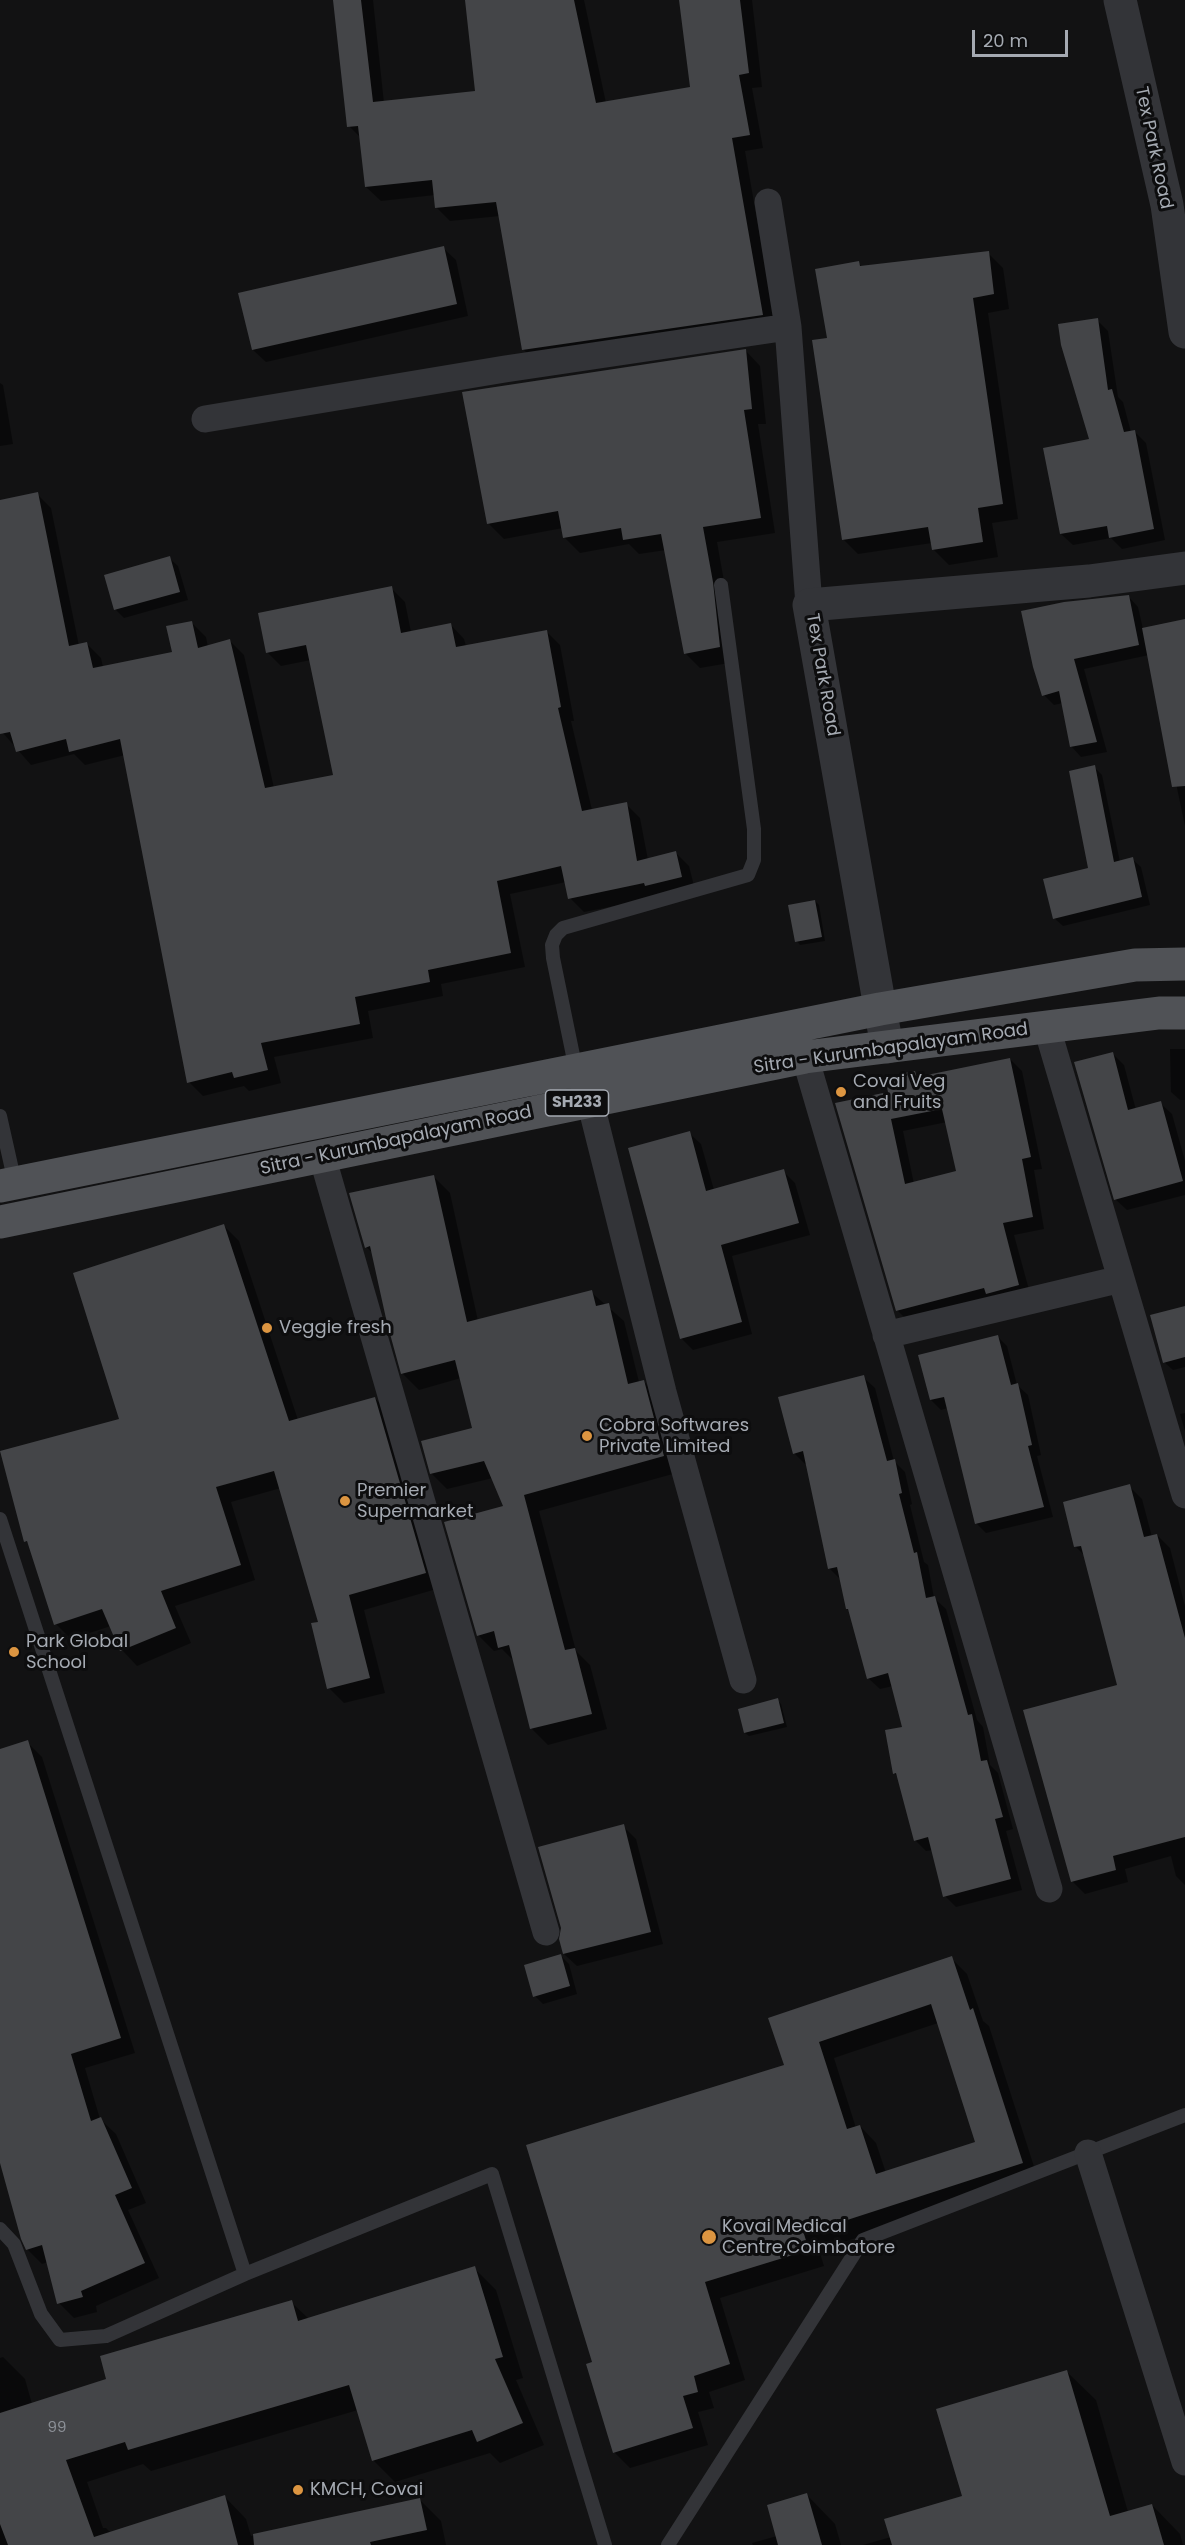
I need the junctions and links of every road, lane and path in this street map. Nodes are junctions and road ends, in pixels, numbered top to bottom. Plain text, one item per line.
1 (1120, 0) edge
2 (768, 202) dead end
3 (788, 327) junction
4 (1185, 332) edge
5 (205, 419) dead end
6 (1185, 568) edge
7 (721, 585) dead end
8 (809, 605) junction
9 (1185, 964) edge
10 (880, 1009) junction
11 (1185, 1013) edge
12 (1047, 1028) junction
13 (888, 1047) junction
14 (805, 1057) junction
15 (576, 1070) junction
16 (590, 1101) junction
17 (0, 1116) edge
18 (322, 1156) junction
19 (8, 1184) edge
20 (0, 1222) edge
21 (1121, 1279) junction
22 (886, 1335) junction
23 (1185, 1495) edge
24 (0, 1519) edge
25 (743, 1680) dead end
26 (1049, 1889) dead end
27 (546, 1932) dead end
28 (1185, 2115) edge
29 (1088, 2153) junction
30 (0, 2229) edge
31 (245, 2274) junction
32 (1185, 2462) edge
33 (605, 2545) edge
34 (668, 2545) edge

1 - 4 street, Tex Park Road
2 - 3 street
3 - 5 street
3 - 8 street
6 - 8 street, Tex Park Road
7 - 15 lane
8 - 10 street, Tex Park Road
9 - 10 main road, Sitra - Kurumbapalayam Road
10 - 13 street, Tex Park Road
10 - 15 main road, Sitra - Kurumbapalayam Road / SH233
11 - 12 main road, Sitra - Kurumbapalayam Road / SH233
12 - 13 main road, Sitra - Kurumbapalayam Road / SH233
12 - 21 street
13 - 14 main road, Sitra - Kurumbapalayam Road / SH233
14 - 16 main road, Sitra - Kurumbapalayam Road / SH233
14 - 22 street
15 - 19 main road, Sitra - Kurumbapalayam Road / SH233
16 - 18 main road, Sitra - Kurumbapalayam Road / SH233
16 - 25 street
17 - 19 lane
18 - 20 main road, Sitra - Kurumbapalayam Road / SH233
18 - 27 street
21 - 22 street
21 - 23 street
22 - 26 street
24 - 31 lane
28 - 29 lane
29 - 32 street
29 - 34 lane
30 - 31 lane
31 - 33 lane

